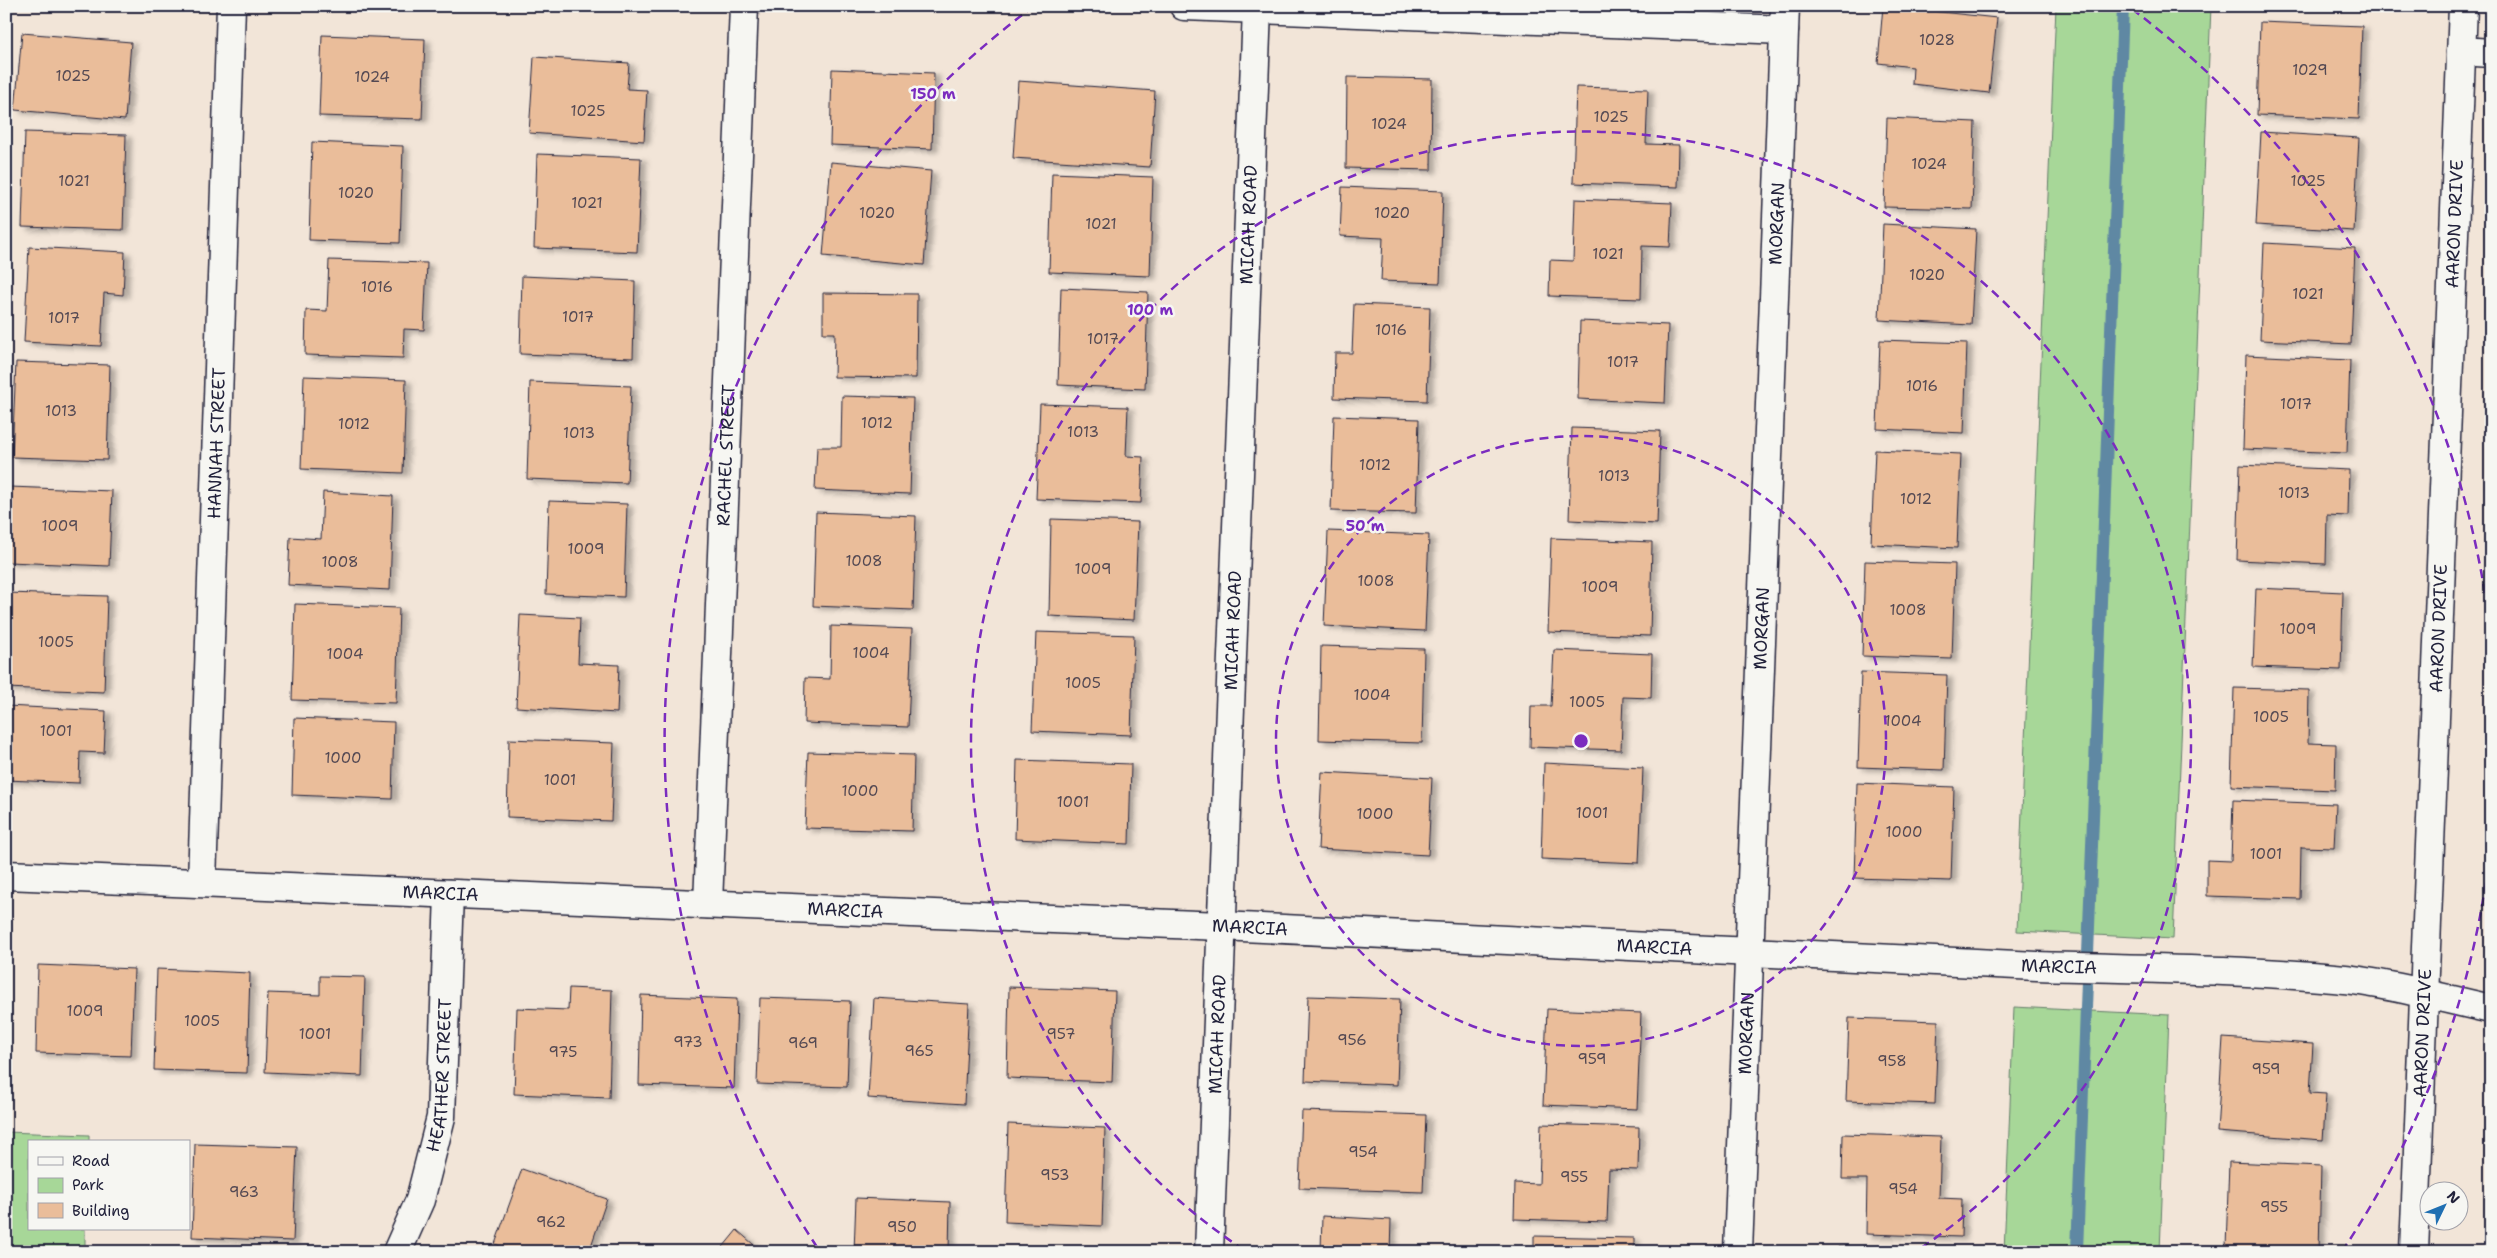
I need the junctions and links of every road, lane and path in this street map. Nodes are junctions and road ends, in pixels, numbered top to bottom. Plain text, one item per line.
1 (231, 6) edge
2 (744, 6) edge
3 (1184, 6) edge
4 (2463, 6) edge
5 (1257, 9) junction
6 (1784, 18) edge
7 (2461, 51) junction
8 (2491, 53) edge
9 (6, 875) edge
10 (202, 882) junction
11 (449, 894) junction
12 (708, 904) junction
13 (1221, 926) junction
14 (1748, 951) junction
15 (2424, 994) junction
16 (2491, 1010) edge
17 (398, 1252) edge
18 (1209, 1252) edge
19 (1738, 1252) edge
20 (2414, 1252) edge

1 - 10 street, HANNAH STREET
2 - 12 street, RACHEL STREET
3 - 5 street
4 - 7 street, AARON DRIVE
5 - 6 street
5 - 13 street, MICAH ROAD
6 - 14 street, MORGAN
7 - 8 street
7 - 15 street, AARON DRIVE
9 - 10 street, MARCIA
10 - 11 street, MARCIA
11 - 12 street, MARCIA
11 - 17 street, HEATHER STREET
12 - 13 street, MARCIA
13 - 14 street, MARCIA
13 - 18 street, MICAH ROAD
14 - 15 street, MARCIA
14 - 19 street, MORGAN
15 - 16 street, MARCIA
15 - 20 street, AARON DRIVE

